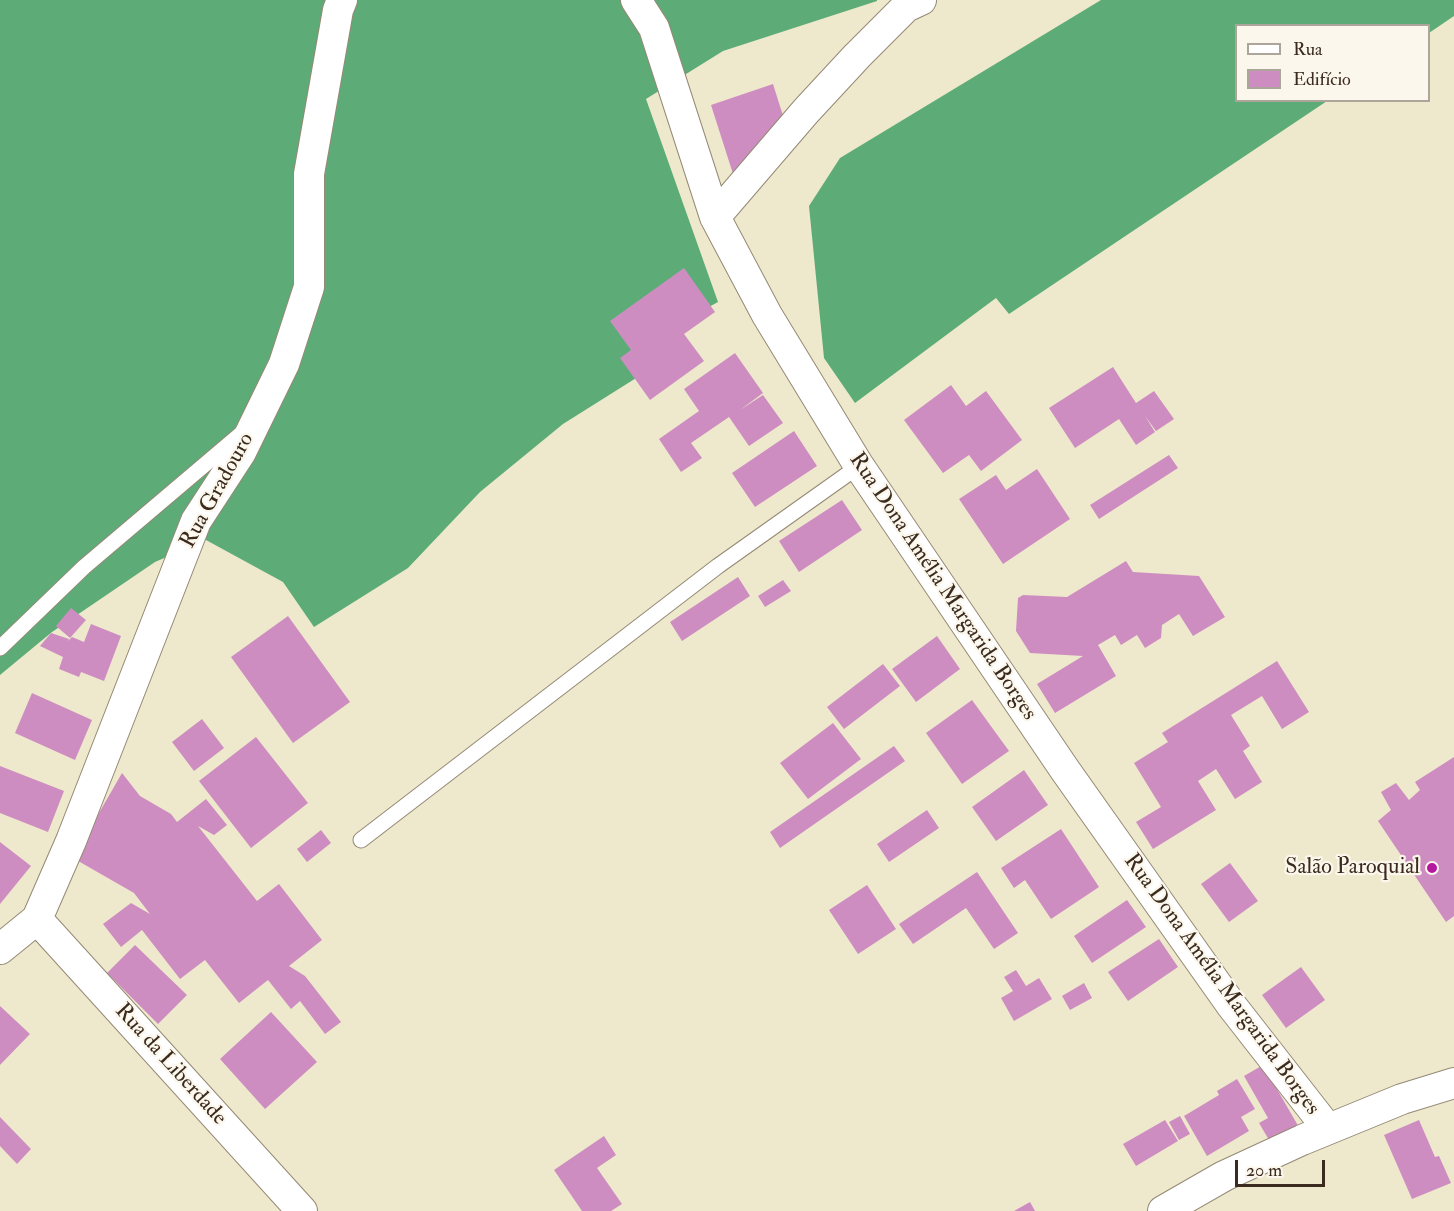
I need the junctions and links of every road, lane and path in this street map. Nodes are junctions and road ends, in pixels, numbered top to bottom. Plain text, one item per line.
1 (342, 0) edge
2 (636, 0) edge
3 (921, 0) edge
4 (715, 217) junction
5 (257, 420) junction
6 (859, 466) junction
7 (0, 648) edge
8 (361, 840) dead end
9 (37, 919) junction
10 (0, 949) edge
11 (1454, 1083) edge
12 (1328, 1129) junction
13 (302, 1211) edge
14 (1163, 1211) edge

1 - 5 street, Rua Gradouro
2 - 4 street, Rua Dona Amélia Margarida Borges
3 - 4 street
4 - 6 street, Rua Dona Amélia Margarida Borges
5 - 7 lane
5 - 9 street, Rua Gradouro
6 - 8 lane
6 - 12 street, Rua Dona Amélia Margarida Borges
9 - 10 street, Rua Gradouro
9 - 13 street, Rua da Liberdade
11 - 12 street
12 - 14 street

